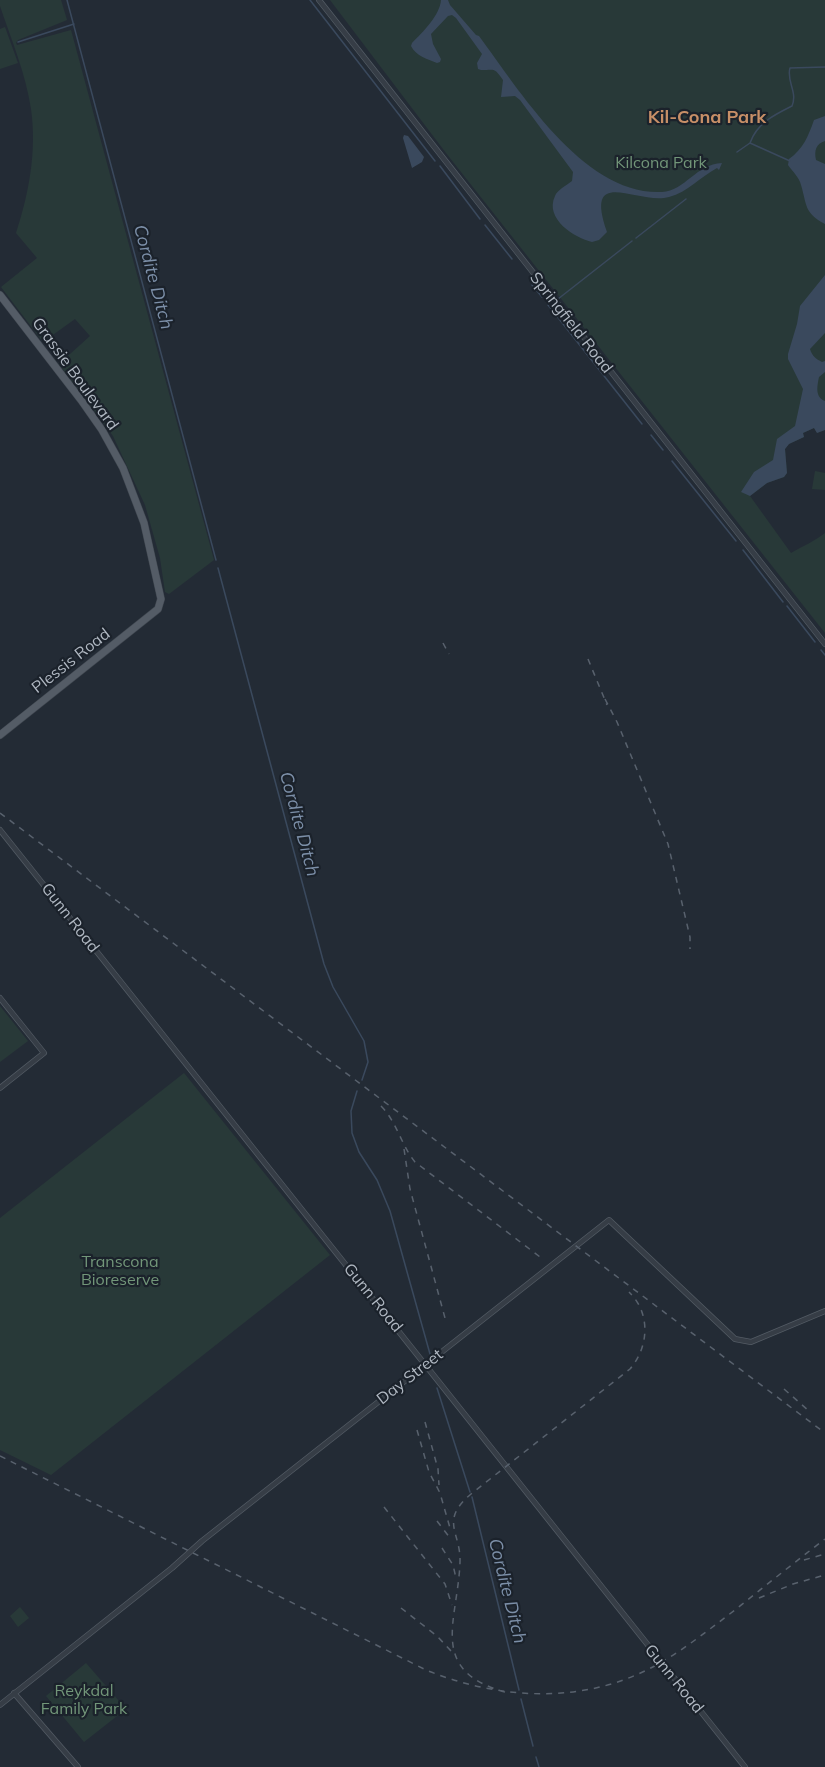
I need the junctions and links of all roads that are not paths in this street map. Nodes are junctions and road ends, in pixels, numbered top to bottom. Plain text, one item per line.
1 (319, 0) edge
2 (0, 296) edge
3 (158, 609) joint
4 (825, 645) edge
5 (0, 735) edge
6 (0, 830) edge
7 (0, 998) edge
8 (0, 1088) edge
9 (825, 1311) edge
10 (426, 1365) junction
11 (14, 1693) junction
12 (0, 1705) edge
13 (78, 1767) edge
14 (745, 1767) edge

1 - 4 street, Springfield Road
2 - 3 main road, Grassie Boulevard
3 - 5 main road, Plessis Road
6 - 10 street, Gunn Road
7 - 8 street
9 - 10 street, Day Street
10 - 11 street, Day Street
10 - 14 street, Gunn Road
11 - 12 street, Day Street
11 - 13 street

